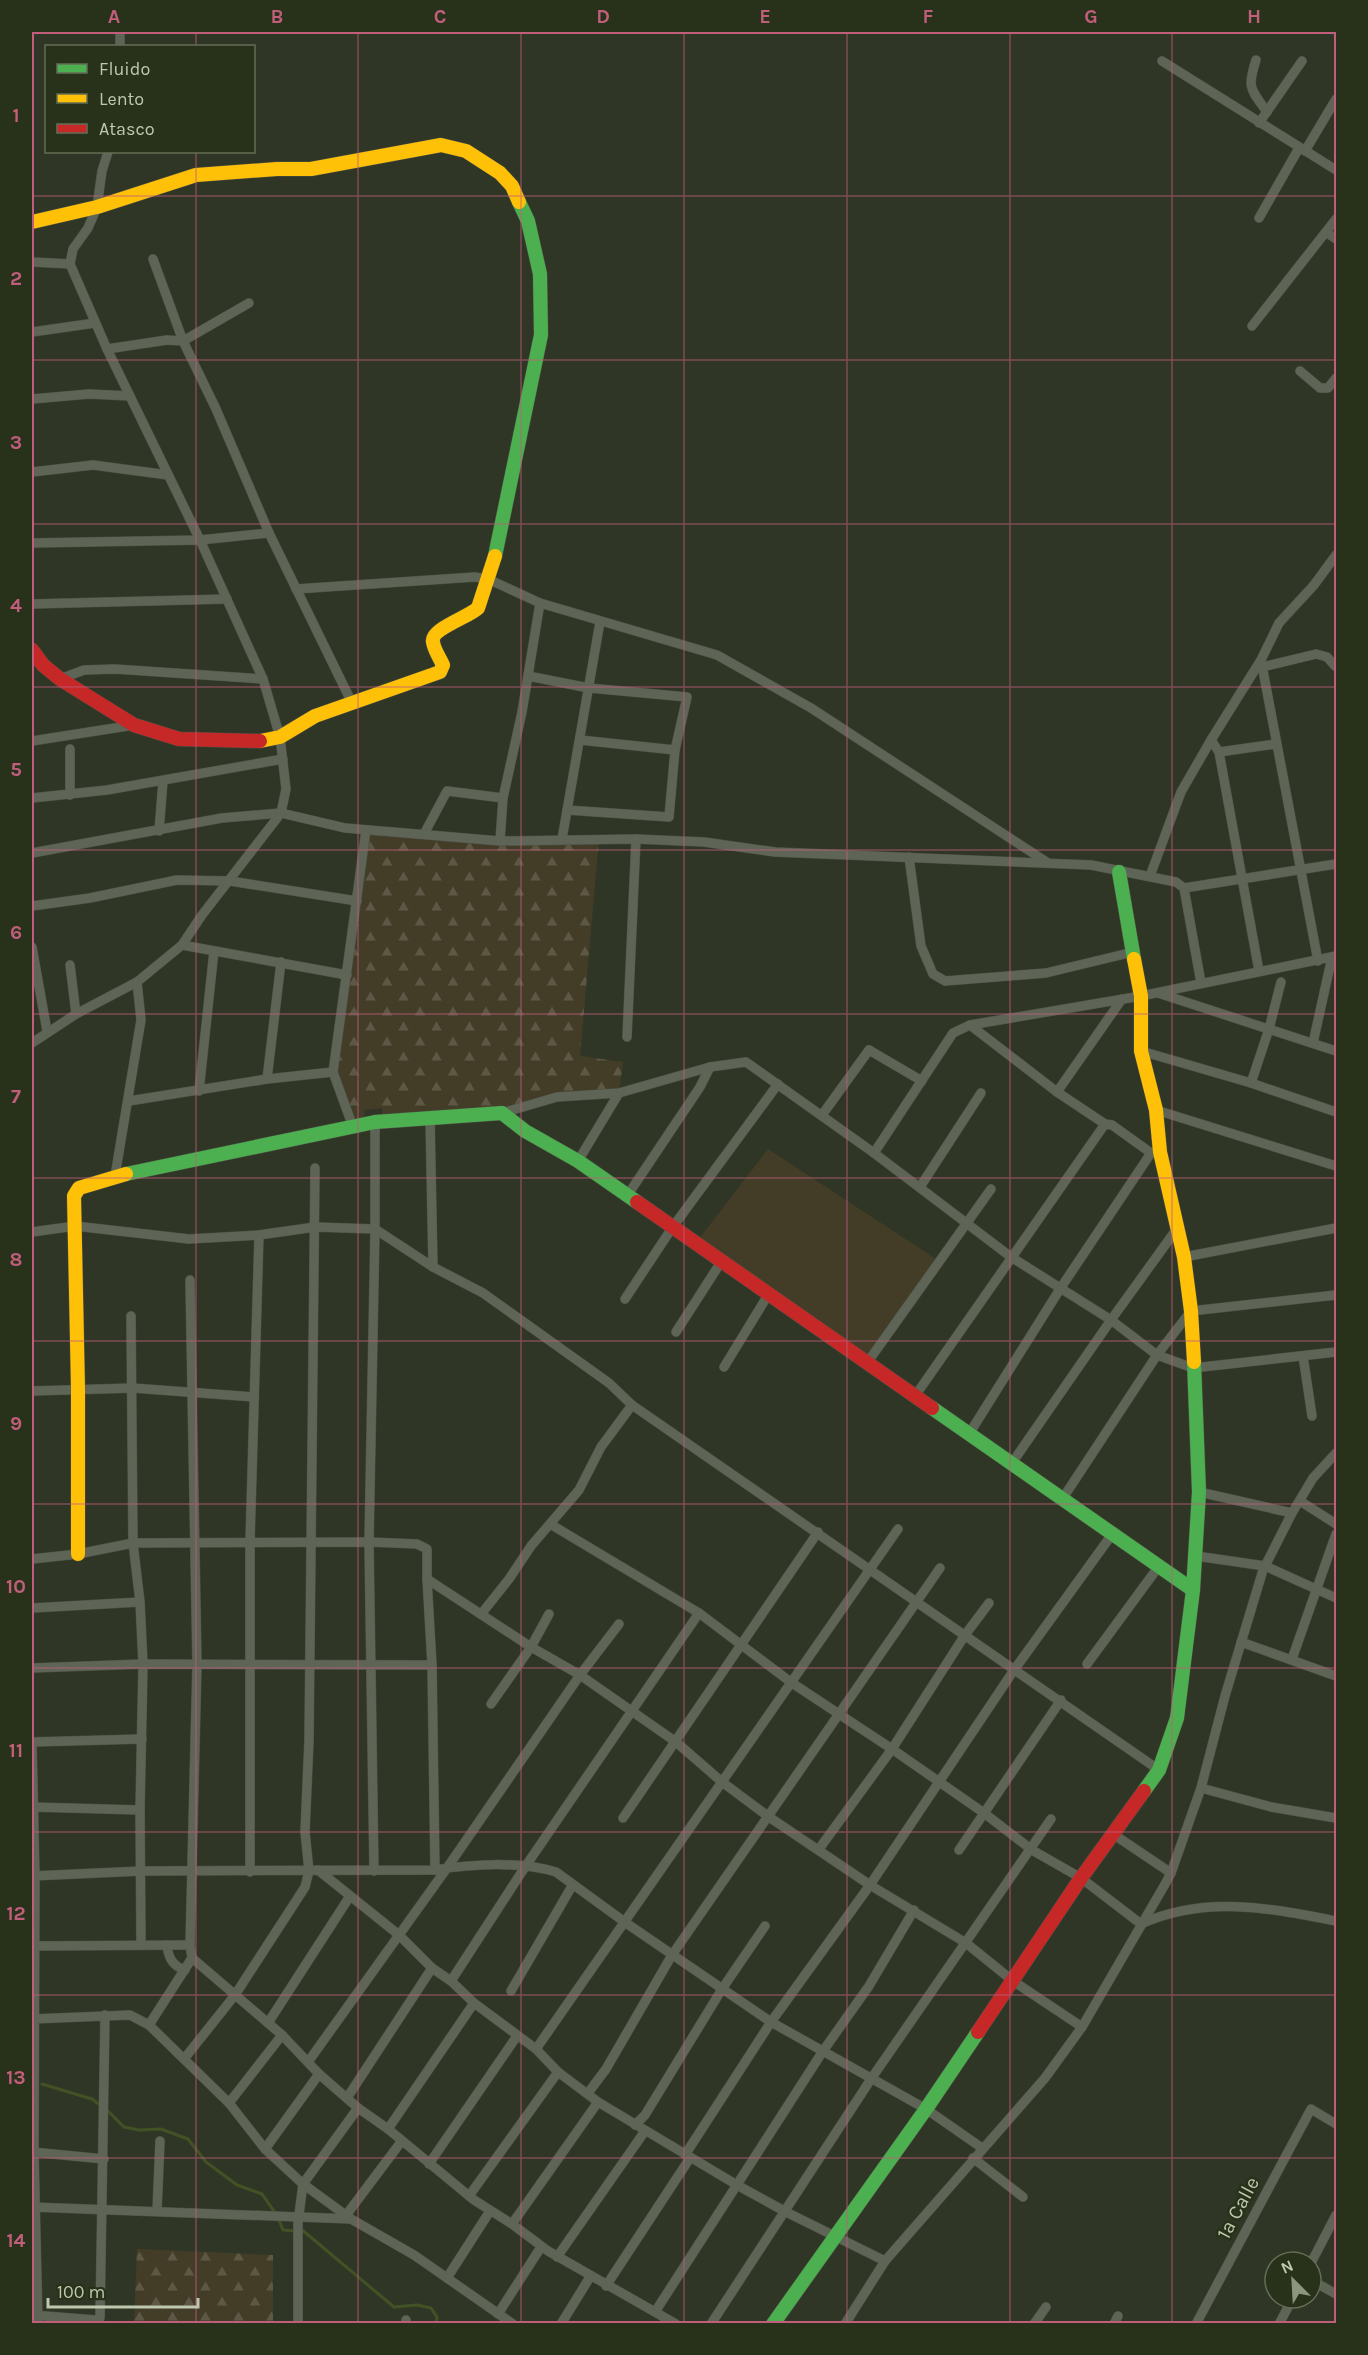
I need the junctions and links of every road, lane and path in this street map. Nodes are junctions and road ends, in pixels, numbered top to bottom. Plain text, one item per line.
1 (1256, 60) dead end
2 (1162, 61) dead end
3 (1302, 61) dead end
4 (1336, 99) edge
5 (1267, 112) junction
6 (1259, 123) junction
7 (1302, 150) junction
8 (108, 153) edge
9 (1336, 170) edge
10 (97, 207) junction
11 (1259, 218) dead end
12 (1336, 219) edge
13 (32, 222) edge
14 (1326, 232) junction
15 (1336, 239) edge
16 (153, 260) dead end
17 (32, 261) edge
18 (70, 264) junction
19 (249, 303) dead end
20 (95, 323) junction
21 (1252, 326) dead end
22 (32, 332) edge
23 (183, 341) junction
24 (107, 349) junction
25 (1300, 371) dead end
26 (1336, 378) edge
27 (130, 396) junction
28 (32, 399) edge
29 (32, 472) edge
30 (168, 475) junction
31 (269, 533) junction
32 (200, 540) junction
33 (32, 543) edge
34 (1336, 555) edge
35 (488, 579) junction
36 (296, 589) junction
37 (227, 599) junction
38 (540, 603) junction
39 (32, 604) edge
40 (600, 622) junction
41 (32, 650) edge
42 (1262, 663) junction
43 (1335, 666) dead end
44 (528, 676) junction
45 (60, 679) junction
46 (263, 679) junction
47 (589, 688) junction
48 (353, 705) junction
49 (134, 725) junction
50 (280, 737) junction
51 (580, 740) junction
52 (1211, 740) junction
53 (32, 741) edge
54 (1276, 744) junction
55 (70, 749) dead end
56 (675, 750) junction
57 (1219, 752) junction
58 (283, 759) junction
59 (163, 781) junction
60 (70, 795) junction
61 (32, 798) edge
62 (503, 798) junction
63 (567, 810) junction
64 (282, 813) junction
65 (366, 830) junction
66 (159, 831) junction
67 (424, 834) junction
68 (562, 839) junction
69 (636, 839) junction
70 (500, 841) junction
71 (32, 853) edge
72 (909, 857) junction
73 (1050, 864) junction
74 (1336, 864) edge
75 (1299, 869) junction
76 (1119, 872) junction
77 (1150, 876) junction
78 (1241, 879) junction
79 (230, 881) junction
80 (1184, 888) junction
81 (357, 901) junction
82 (32, 906) edge
83 (182, 945) junction
84 (32, 946) edge
85 (214, 951) junction
86 (1133, 952) junction
87 (1334, 957) edge
88 (1318, 961) junction
89 (281, 962) junction
90 (70, 965) dead end
91 (1259, 971) junction
92 (347, 975) junction
93 (137, 982) junction
94 (1281, 982) dead end
95 (1201, 983) junction
96 (1156, 993) junction
97 (1141, 996) junction
98 (1122, 999) junction
99 (76, 1014) junction
100 (970, 1025) junction
101 (1269, 1029) junction
102 (47, 1031) junction
103 (627, 1037) dead end
104 (32, 1043) edge
105 (1313, 1043) junction
106 (1141, 1051) junction
107 (1336, 1051) edge
108 (710, 1067) junction
109 (333, 1072) junction
110 (267, 1078) junction
111 (922, 1081) junction
112 (1251, 1083) junction
113 (778, 1084) junction
114 (200, 1091) junction
115 (1057, 1092) junction
116 (620, 1093) junction
117 (981, 1093) dead end
118 (129, 1101) junction
119 (1156, 1110) junction
120 (1336, 1112) edge
121 (502, 1113) junction
122 (822, 1115) junction
123 (429, 1118) junction
124 (375, 1122) junction
125 (1105, 1124) junction
126 (353, 1126) junction
127 (1155, 1152) junction
128 (874, 1153) junction
129 (578, 1161) junction
130 (1336, 1166) edge
131 (315, 1168) dead end
132 (115, 1176) junction
133 (920, 1187) junction
134 (991, 1189) dead end
135 (627, 1196) junction
136 (966, 1221) junction
137 (75, 1226) junction
138 (315, 1227) junction
139 (375, 1228) junction
140 (672, 1228) junction
141 (1336, 1228) edge
142 (1176, 1230) junction
143 (32, 1232) edge
144 (259, 1235) junction
145 (1011, 1257) junction
146 (1184, 1257) junction
147 (721, 1262) junction
148 (433, 1267) junction
149 (190, 1280) dead end
150 (1060, 1289) junction
151 (768, 1295) junction
152 (1336, 1295) edge
153 (625, 1299) dead end
154 (1191, 1311) junction
155 (132, 1316) dead end
156 (1111, 1320) junction
157 (676, 1332) dead end
158 (1336, 1352) edge
159 (1157, 1355) junction
160 (1303, 1356) junction
161 (867, 1363) junction
162 (724, 1366) dead end
163 (1193, 1368) junction
164 (133, 1388) junction
165 (78, 1389) junction
166 (32, 1391) edge
167 (191, 1394) junction
168 (915, 1396) junction
169 (254, 1397) junction
170 (632, 1405) junction
171 (1312, 1416) dead end
172 (969, 1434) junction
173 (1336, 1453) edge
174 (1012, 1463) junction
175 (1199, 1492) junction
176 (1063, 1498) junction
177 (1300, 1501) junction
178 (1292, 1513) junction
179 (550, 1524) junction
180 (1336, 1524) edge
181 (898, 1529) dead end
182 (818, 1532) junction
183 (1113, 1533) junction
184 (1336, 1534) edge
185 (193, 1542) junction
186 (250, 1542) junction
187 (311, 1542) junction
188 (369, 1542) junction
189 (134, 1543) junction
190 (78, 1554) junction
191 (1196, 1556) junction
192 (32, 1559) edge
193 (1159, 1566) junction
194 (1265, 1566) junction
195 (940, 1568) dead end
196 (871, 1570) junction
197 (427, 1579) junction
198 (1316, 1589) junction
199 (1193, 1590) junction
200 (1336, 1598) edge
201 (916, 1601) junction
202 (140, 1602) junction
203 (989, 1603) dead end
204 (32, 1608) edge
205 (482, 1613) junction
206 (699, 1613) junction
207 (549, 1614) dead end
208 (619, 1624) dead end
209 (965, 1635) junction
210 (1241, 1642) junction
211 (531, 1647) junction
212 (741, 1647) junction
213 (1292, 1659) junction
214 (250, 1663) junction
215 (143, 1664) junction
216 (197, 1664) junction
217 (310, 1664) junction
218 (372, 1664) junction
219 (1088, 1664) dead end
220 (432, 1665) junction
221 (32, 1668) edge
222 (1014, 1670) junction
223 (580, 1675) junction
224 (1336, 1676) edge
225 (792, 1683) junction
226 (1061, 1700) junction
227 (491, 1704) dead end
228 (632, 1711) junction
229 (838, 1712) junction
230 (142, 1738) junction
231 (32, 1742) edge
232 (676, 1742) junction
233 (892, 1749) junction
234 (1159, 1770) junction
235 (722, 1782) junction
236 (939, 1783) junction
237 (1201, 1788) junction
238 (32, 1807) edge
239 (140, 1810) junction
240 (984, 1813) junction
241 (769, 1817) junction
242 (623, 1818) dead end
243 (1336, 1818) edge
244 (1051, 1819) dead end
245 (1113, 1834) junction
246 (819, 1849) junction
247 (958, 1850) dead end
248 (1032, 1850) junction
249 (525, 1867) junction
250 (447, 1868) junction
251 (435, 1870) junction
252 (141, 1871) junction
253 (314, 1871) junction
254 (374, 1871) junction
255 (193, 1872) junction
256 (250, 1872) junction
257 (1171, 1873) junction
258 (33, 1876) edge
259 (1081, 1878) junction
260 (870, 1885) junction
261 (572, 1886) junction
262 (350, 1896) junction
263 (914, 1910) junction
264 (1336, 1921) edge
265 (626, 1923) junction
266 (1141, 1924) junction
267 (765, 1926) dead end
268 (399, 1935) junction
269 (966, 1943) junction
270 (141, 1945) junction
271 (166, 1945) junction
272 (190, 1945) junction
273 (33, 1946) edge
274 (672, 1955) junction
275 (192, 1958) junction
276 (432, 1968) junction
277 (184, 1970) junction
278 (451, 1981) junction
279 (1013, 1981) junction
280 (722, 1989) junction
281 (511, 1991) dead end
282 (235, 1995) junction
283 (474, 2003) junction
284 (105, 2014) junction
285 (32, 2019) edge
286 (771, 2022) junction
287 (268, 2023) junction
288 (149, 2025) junction
289 (1082, 2027) junction
290 (282, 2035) junction
291 (517, 2036) junction
292 (537, 2049) junction
293 (823, 2051) junction
294 (184, 2059) junction
295 (309, 2062) junction
296 (558, 2072) junction
297 (319, 2074) junction
298 (871, 2079) junction
299 (588, 2093) junction
300 (347, 2098) junction
301 (598, 2102) junction
302 (229, 2103) junction
303 (358, 2108) junction
304 (926, 2109) junction
305 (1336, 2124) edge
306 (635, 2125) junction
307 (388, 2129) junction
308 (645, 2131) junction
309 (160, 2141) dead end
310 (401, 2142) junction
311 (982, 2148) junction
312 (265, 2149) junction
313 (32, 2152) edge
314 (688, 2157) junction
315 (973, 2158) junction
316 (104, 2159) junction
317 (429, 2164) junction
318 (303, 2184) junction
319 (737, 2185) junction
320 (469, 2196) junction
321 (1023, 2197) dead end
322 (34, 2207) edge
323 (101, 2210) junction
324 (157, 2211) junction
325 (490, 2211) junction
326 (786, 2212) junction
327 (1336, 2215) edge
328 (299, 2216) junction
329 (349, 2216) junction
330 (512, 2224) junction
331 (834, 2236) junction
332 (541, 2247) junction
333 (1318, 2250) edge
334 (557, 2257) junction
335 (885, 2261) junction
336 (590, 2277) junction
337 (447, 2278) junction
338 (606, 2286) junction
339 (1046, 2307) dead end
340 (1287, 2310) edge
341 (655, 2313) junction
342 (498, 2314) junction
343 (36, 2318) edge
344 (298, 2324) edge
345 (513, 2324) edge
346 (561, 2324) edge
347 (676, 2324) edge
348 (711, 2324) edge
349 (773, 2324) edge
350 (845, 2324) edge
351 (1034, 2324) edge
352 (1196, 2324) edge
353 (1279, 2324) edge

1 - 5 street
2 - 6 street
3 - 5 street
4 - 7 street
5 - 6 street
6 - 7 street
7 - 9 street
7 - 11 street
8 - 10 street
10 - 13 street
10 - 18 street
10 - 35 street
12 - 14 street
14 - 15 street
14 - 21 street
16 - 23 street
17 - 18 street
18 - 20 street
19 - 23 street
20 - 22 street
20 - 24 street
23 - 24 street
23 - 31 street
24 - 27 street
25 - 26 street
27 - 28 street
27 - 30 street
29 - 30 street
30 - 32 street
31 - 32 street
31 - 36 street
32 - 33 street
32 - 37 street
34 - 42 street
35 - 36 street
35 - 38 street
35 - 48 street
36 - 48 street
37 - 39 street
37 - 46 street
38 - 40 street
38 - 44 street
40 - 47 street
40 - 73 street
41 - 45 street
42 - 43 street
42 - 52 street
42 - 54 street
44 - 47 street
44 - 62 street
45 - 46 street
45 - 49 street
46 - 50 street
47 - 51 street
47 - 56 street
48 - 50 street
49 - 50 street
49 - 53 street
50 - 58 street
51 - 56 street
51 - 63 street
52 - 57 street
52 - 77 street
54 - 57 street
54 - 75 street
55 - 60 street
56 - 63 street
57 - 78 street
58 - 59 street
58 - 64 street
59 - 60 street
59 - 66 street
60 - 61 street
62 - 67 street
62 - 70 street
63 - 68 street
64 - 65 street
64 - 66 street
64 - 79 street
65 - 67 street
65 - 81 street
66 - 71 street
67 - 70 street
68 - 69 street
68 - 70 street
69 - 72 street
69 - 103 street
72 - 73 street
72 - 86 street
73 - 76 street
74 - 75 street
75 - 78 street
75 - 88 street
76 - 77 street
76 - 86 street
77 - 80 street
78 - 80 street
78 - 91 street
79 - 81 street
79 - 82 street
79 - 83 street
80 - 95 street
81 - 92 street
83 - 85 street
83 - 93 street
84 - 102 street
85 - 89 street
85 - 114 street
86 - 97 street
87 - 88 street
87 - 105 street
88 - 91 street
89 - 92 street
89 - 110 street
90 - 99 street
91 - 95 street
92 - 109 street
93 - 99 street
93 - 118 street
94 - 101 street
95 - 96 street
96 - 97 street
96 - 101 street
97 - 98 street
97 - 106 street
98 - 100 street
98 - 115 street
99 - 102 street
100 - 111 street
100 - 115 street
101 - 105 street
101 - 112 street
102 - 104 street
105 - 107 street
106 - 112 street
106 - 119 street
108 - 113 street
108 - 116 street
108 - 135 street
109 - 110 street
109 - 126 street
110 - 114 street
111 - 122 street
111 - 128 street
112 - 120 street
113 - 122 street
113 - 140 street
114 - 118 street
115 - 125 street
116 - 121 street
116 - 129 street
117 - 133 street
118 - 132 street
119 - 127 street
119 - 130 street
121 - 123 street
121 - 129 street
122 - 128 street
123 - 124 street
123 - 148 street
124 - 126 street
124 - 139 street
125 - 127 street
125 - 145 street
126 - 132 street
127 - 142 street
127 - 150 street
128 - 133 street
129 - 135 street
131 - 138 street
132 - 137 street
133 - 136 street
134 - 136 street
135 - 140 street
136 - 145 street
136 - 161 street
137 - 143 street
137 - 144 street
137 - 165 street
138 - 139 street
138 - 144 street
138 - 187 street
139 - 148 street
139 - 188 street
140 - 147 street
140 - 153 street
141 - 146 street
142 - 146 street
142 - 156 street
144 - 169 street
145 - 150 street
145 - 168 street
146 - 154 street
147 - 151 street
147 - 157 street
148 - 170 street
149 - 167 street
150 - 156 street
150 - 172 street
151 - 161 street
151 - 162 street
152 - 154 street
154 - 159 street
154 - 163 street
155 - 164 street
156 - 159 street
156 - 174 street
158 - 160 street
159 - 163 street
159 - 176 street
160 - 163 street
160 - 171 street
161 - 168 street
163 - 175 street
164 - 165 street
164 - 167 street
164 - 189 street
165 - 166 street
165 - 190 street
167 - 169 street
167 - 185 street
168 - 172 street
169 - 186 street
170 - 179 street
170 - 182 street
172 - 174 street
173 - 177 street
174 - 176 street
175 - 178 street
175 - 191 street
176 - 183 street
177 - 178 street
177 - 180 street
178 - 194 street
179 - 205 street
179 - 206 street
181 - 196 street
182 - 196 street
182 - 212 street
183 - 193 street
183 - 222 street
184 - 198 street
185 - 186 street
185 - 189 street
185 - 216 street
186 - 187 street
186 - 214 street
187 - 188 street
187 - 217 street
188 - 197 street
188 - 218 street
189 - 190 street
189 - 202 street
190 - 192 street
191 - 194 street
191 - 199 street
193 - 199 street
193 - 219 street
194 - 198 street
194 - 210 street
195 - 201 street
196 - 201 street
196 - 225 street
197 - 205 street
197 - 220 street
198 - 200 street
198 - 213 street
199 - 234 street
201 - 209 street
201 - 229 street
202 - 204 street
202 - 215 street
203 - 209 street
205 - 211 street
206 - 212 street
206 - 228 street
207 - 211 street
208 - 223 street
209 - 222 street
209 - 233 street
210 - 213 street
210 - 237 street
211 - 223 street
211 - 227 street
212 - 225 street
212 - 232 street
213 - 224 street
214 - 216 street
214 - 217 street
214 - 256 street
215 - 216 street
215 - 221 street
215 - 230 street
216 - 255 street
217 - 218 street
217 - 253 street
218 - 220 street
218 - 254 street
220 - 251 street
222 - 226 street
222 - 236 street
223 - 228 street
223 - 250 street
225 - 229 street
225 - 235 street
226 - 234 street
226 - 240 street
228 - 232 street
228 - 249 street
229 - 233 street
229 - 241 street
230 - 231 street
230 - 239 street
231 - 238 street
232 - 235 street
232 - 242 street
233 - 236 street
233 - 246 street
234 - 245 street
235 - 241 street
235 - 265 street
236 - 240 street
236 - 260 street
237 - 243 street
237 - 257 street
238 - 239 street
238 - 258 street
239 - 252 street
240 - 247 street
240 - 248 street
241 - 246 street
241 - 274 street
244 - 248 street
245 - 257 street
245 - 259 street
246 - 260 street
248 - 259 street
248 - 269 street
249 - 250 street
249 - 261 street
249 - 278 street
250 - 251 street
250 - 268 street
251 - 254 street
252 - 255 street
252 - 258 street
252 - 270 street
253 - 254 street
253 - 256 street
253 - 262 street
253 - 282 street
255 - 256 street
255 - 272 street
257 - 266 street
258 - 273 street
259 - 266 street
259 - 279 street
260 - 263 street
260 - 286 street
261 - 265 street
261 - 281 street
262 - 268 street
262 - 287 street
263 - 269 street
263 - 293 street
264 - 266 street
265 - 274 street
265 - 292 street
266 - 289 street
267 - 280 street
268 - 276 street
268 - 295 street
269 - 279 street
269 - 298 street
270 - 271 street
270 - 273 street
271 - 272 street
271 - 277 street
272 - 275 street
273 - 285 street
274 - 280 street
274 - 299 street
275 - 277 street
275 - 282 street
276 - 278 street
276 - 300 street
277 - 288 street
278 - 283 street
279 - 289 street
279 - 304 street
280 - 286 street
280 - 306 street
282 - 287 street
282 - 294 street
283 - 291 street
283 - 307 street
284 - 285 street
284 - 288 street
284 - 316 street
285 - 313 street
286 - 293 street
286 - 314 street
287 - 290 street
288 - 294 street
289 - 311 street
290 - 295 street
290 - 302 street
291 - 292 street
291 - 317 street
292 - 296 street
293 - 298 street
293 - 319 street
294 - 302 street
295 - 297 street
296 - 299 street
296 - 320 street
297 - 300 street
297 - 312 street
298 - 304 street
298 - 326 street
299 - 301 street
300 - 303 street
301 - 306 street
301 - 330 street
302 - 312 street
303 - 307 street
303 - 318 street
304 - 311 street
304 - 331 street
305 - 352 street, 1a Calle
306 - 308 street
307 - 310 street
308 - 314 street
308 - 334 street
309 - 324 street
310 - 317 street
310 - 329 street
311 - 315 street
312 - 318 street
313 - 316 street
313 - 322 street
314 - 319 street
314 - 338 street
315 - 321 street
315 - 335 street
316 - 323 street
317 - 320 street
318 - 328 street
318 - 329 street
319 - 326 street
319 - 341 street
320 - 325 street
322 - 323 street
322 - 343 street
323 - 324 street
323 - 343 street
324 - 328 street
325 - 330 street
325 - 337 street
326 - 331 street
326 - 348 street
327 - 333 street
328 - 329 street
328 - 344 street
329 - 337 street
330 - 332 street
331 - 335 street
331 - 349 street
332 - 334 street
332 - 342 street
334 - 336 street
335 - 350 street
336 - 338 street
336 - 346 street
337 - 342 street
338 - 341 street
339 - 351 street
340 - 353 street
341 - 347 street
342 - 345 street

